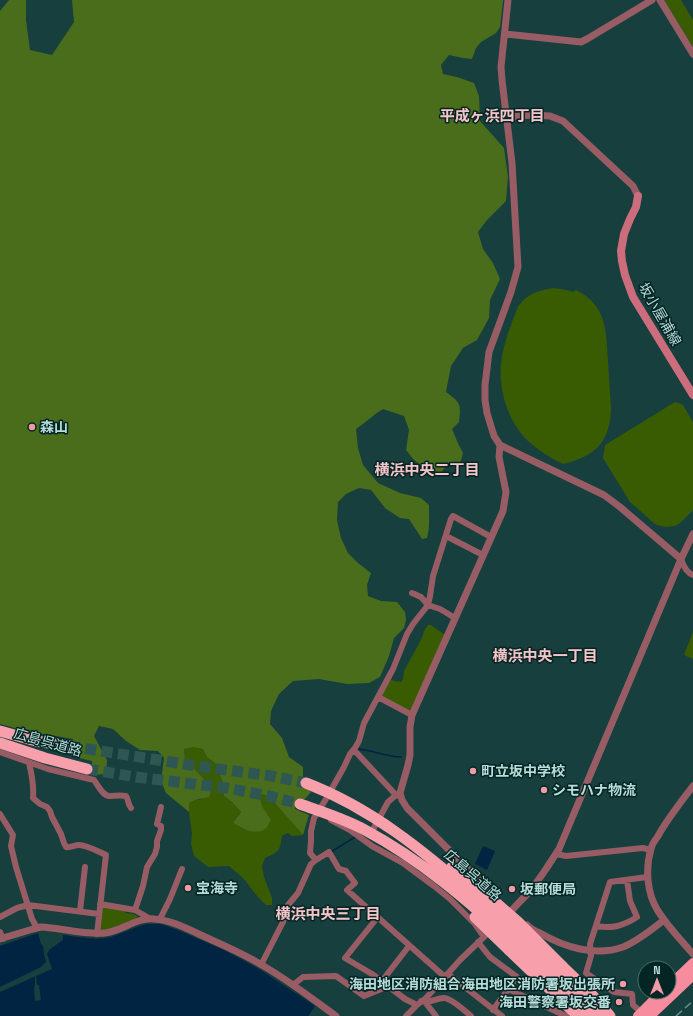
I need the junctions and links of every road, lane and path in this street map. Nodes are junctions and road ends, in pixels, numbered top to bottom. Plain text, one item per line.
1 (508, 0) edge
2 (652, 0) edge
3 (660, 0) edge
4 (505, 34) junction
5 (693, 54) edge
6 (507, 117) junction
7 (638, 196) joint
8 (693, 395) edge
9 (500, 444) junction
10 (693, 534) edge
11 (446, 536) junction
12 (491, 537) junction
13 (483, 555) junction
14 (681, 559) junction
15 (693, 575) edge
16 (412, 593) dead end
17 (428, 605) junction
18 (455, 618) junction
19 (378, 697) junction
20 (412, 715) junction
21 (0, 731) edge
22 (0, 743) edge
23 (69, 746) tunnel mouth
24 (354, 750) junction
25 (0, 752) edge
26 (29, 763) junction
27 (87, 769) tunnel mouth
28 (306, 783) tunnel mouth
29 (693, 786) edge
30 (399, 795) junction
31 (300, 804) tunnel mouth
32 (161, 807) dead end
33 (131, 808) dead end
34 (359, 808) junction
35 (321, 813) junction
36 (0, 814) edge
37 (367, 842) junction
38 (650, 850) junction
39 (556, 854) junction
40 (316, 860) junction
41 (85, 867) dead end
42 (182, 869) dead end
43 (647, 877) junction
44 (627, 880) junction
45 (100, 904) junction
46 (28, 905) junction
47 (135, 910) junction
48 (510, 911) junction
49 (80, 912) junction
50 (99, 914) junction
51 (0, 917) edge
52 (149, 918) junction
53 (378, 918) junction
54 (160, 919) junction
55 (664, 920) junction
56 (596, 926) junction
57 (37, 928) junction
58 (97, 934) junction
59 (1, 937) edge
60 (484, 937) junction
61 (478, 942) junction
62 (409, 946) junction
63 (591, 951) junction
64 (693, 954) edge
65 (693, 963) edge
66 (261, 965) junction
67 (446, 975) junction
68 (693, 975) edge
69 (677, 978) edge
70 (382, 981) junction
71 (293, 985) junction
72 (389, 986) junction
73 (508, 989) junction
74 (655, 1000) edge
75 (421, 1003) junction
76 (493, 1010) junction
77 (643, 1015) edge
78 (336, 1016) edge
79 (406, 1016) edge
80 (436, 1016) edge
81 (471, 1016) edge
82 (502, 1016) edge
83 (566, 1016) edge
84 (578, 1016) edge
85 (590, 1016) edge
86 (608, 1016) edge

1 - 4 street
2 - 4 street
3 - 5 street
4 - 6 street
6 - 7 street
6 - 9 street
7 - 8 main road, 坂小屋浦線
9 - 12 street
9 - 14 street
10 - 14 street
11 - 12 street
11 - 13 street
11 - 17 street
12 - 13 street
13 - 18 street
14 - 15 street
14 - 39 street
16 - 17 street
17 - 18 street
17 - 19 street
18 - 20 street
19 - 20 street
19 - 24 street
20 - 30 street
21 - 23 highway, 広島呉道路
22 - 27 highway, 広島呉道路
24 - 30 street
24 - 35 street
25 - 26 street
26 - 33 street
26 - 45 street
28 - 34 highway, 広島呉道路, bridge
29 - 38 street
30 - 37 street
30 - 48 street
31 - 35 highway, 広島呉道路, bridge
32 - 47 street
34 - 86 highway, 広島呉道路, bridge
34 - 86 highway, bridge
35 - 37 street
35 - 40 street
35 - 84 highway, bridge
35 - 85 highway, 広島呉道路, bridge
36 - 46 street
37 - 60 street
38 - 39 street
38 - 43 street
39 - 48 street
40 - 53 street
40 - 66 street
41 - 49 street
42 - 54 street
43 - 44 street
43 - 55 street
44 - 56 street
44 - 56 street
45 - 47 street
45 - 50 street
46 - 49 street
46 - 51 street
46 - 57 street
47 - 52 street
48 - 60 street
48 - 63 street
49 - 50 street
50 - 58 street
52 - 54 street
52 - 58 street
53 - 62 street
53 - 70 street
54 - 66 street
55 - 63 street
55 - 64 street
56 - 63 street
57 - 58 street
57 - 59 street
60 - 61 street
61 - 67 street
61 - 73 street
62 - 67 street
62 - 70 street
63 - 77 street
65 - 69 highway
66 - 71 street
67 - 75 street
67 - 76 street
68 - 77 highway
70 - 72 street
71 - 72 street
71 - 78 street
72 - 75 street
73 - 76 street
73 - 83 street
74 - 77 highway
75 - 79 street
75 - 80 street
75 - 81 street
76 - 82 street

